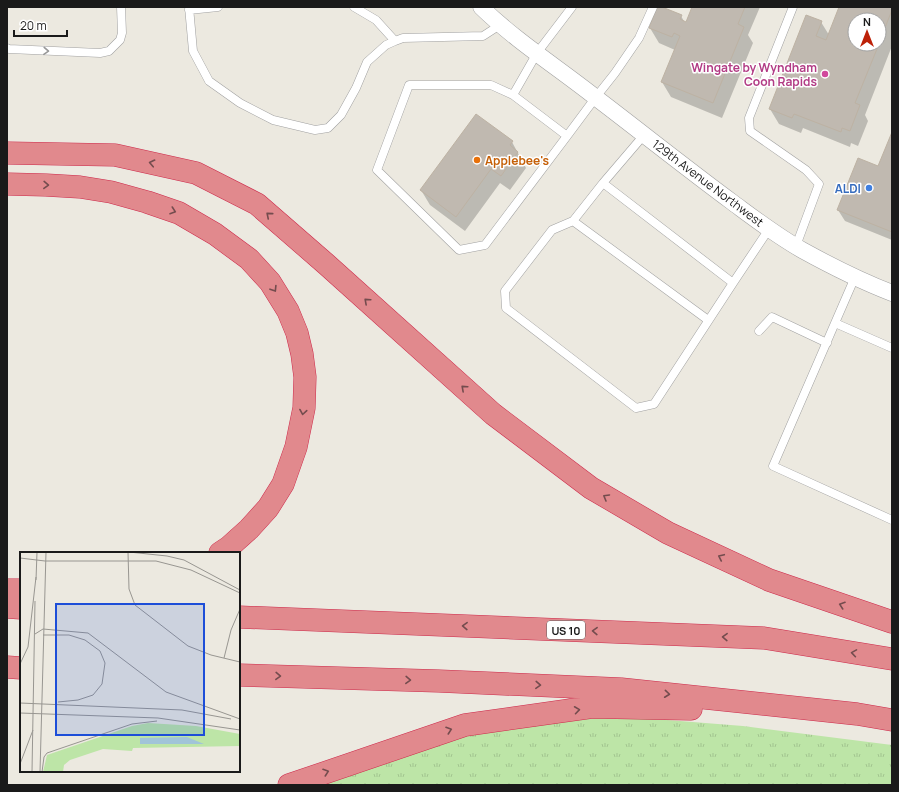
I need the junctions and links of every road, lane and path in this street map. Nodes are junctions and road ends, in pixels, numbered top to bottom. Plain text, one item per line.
1 (121, 7) edge
2 (218, 7) edge
3 (354, 7) edge
4 (481, 7) edge
5 (572, 7) edge
6 (653, 7) edge
7 (793, 7) edge
8 (189, 8) edge
9 (500, 25) junction
10 (395, 41) junction
11 (7, 48) edge
12 (537, 53) junction
13 (513, 95) junction
14 (596, 97) junction
15 (644, 135) junction
16 (567, 136) junction
17 (7, 153) edge
18 (604, 183) junction
19 (7, 184) edge
20 (573, 222) junction
21 (769, 229) junction
22 (796, 246) junction
23 (855, 277) junction
24 (733, 283) junction
25 (892, 293) edge
26 (708, 320) junction
27 (835, 323) junction
28 (759, 331) dead end
29 (827, 343) junction
30 (892, 348) edge
31 (892, 520) edge
32 (222, 552) edge
33 (7, 590) edge
34 (20, 590) edge
35 (7, 608) edge
36 (20, 608) edge
37 (240, 617) edge
38 (892, 622) edge
39 (892, 659) edge
40 (7, 667) edge
41 (20, 668) edge
42 (240, 675) edge
43 (856, 714) junction
44 (892, 720) edge
45 (289, 785) edge

11 -> 1 lane
2 - 8 lane
3 - 10 lane
4 - 9 street, 129th Avenue Northwest
5 - 12 lane
6 - 14 lane
7 - 22 lane
8 - 10 lane
9 - 10 lane
9 - 12 street, 129th Avenue Northwest
12 - 13 lane
12 - 14 street, 129th Avenue Northwest
13 - 16 lane
13 - 16 lane
14 - 15 street, 129th Avenue Northwest
14 - 16 lane
15 - 18 lane
15 - 21 street, 129th Avenue Northwest
38 -> 17 highway
18 - 20 lane
18 - 24 lane
19 -> 32 highway
20 - 26 lane
20 - 26 lane
21 - 22 street, 129th Avenue Northwest
21 - 24 lane
22 - 23 street, 129th Avenue Northwest
23 - 25 street, 129th Avenue Northwest
23 - 27 lane
24 - 26 lane
27 - 29 lane
27 - 30 lane
28 - 29 lane
29 - 31 lane
33 - 34 highway
35 - 36 highway
39 -> 37 highway, US 10
40 - 41 highway
42 -> 43 highway
43 - 44 highway
45 -> 43 highway

